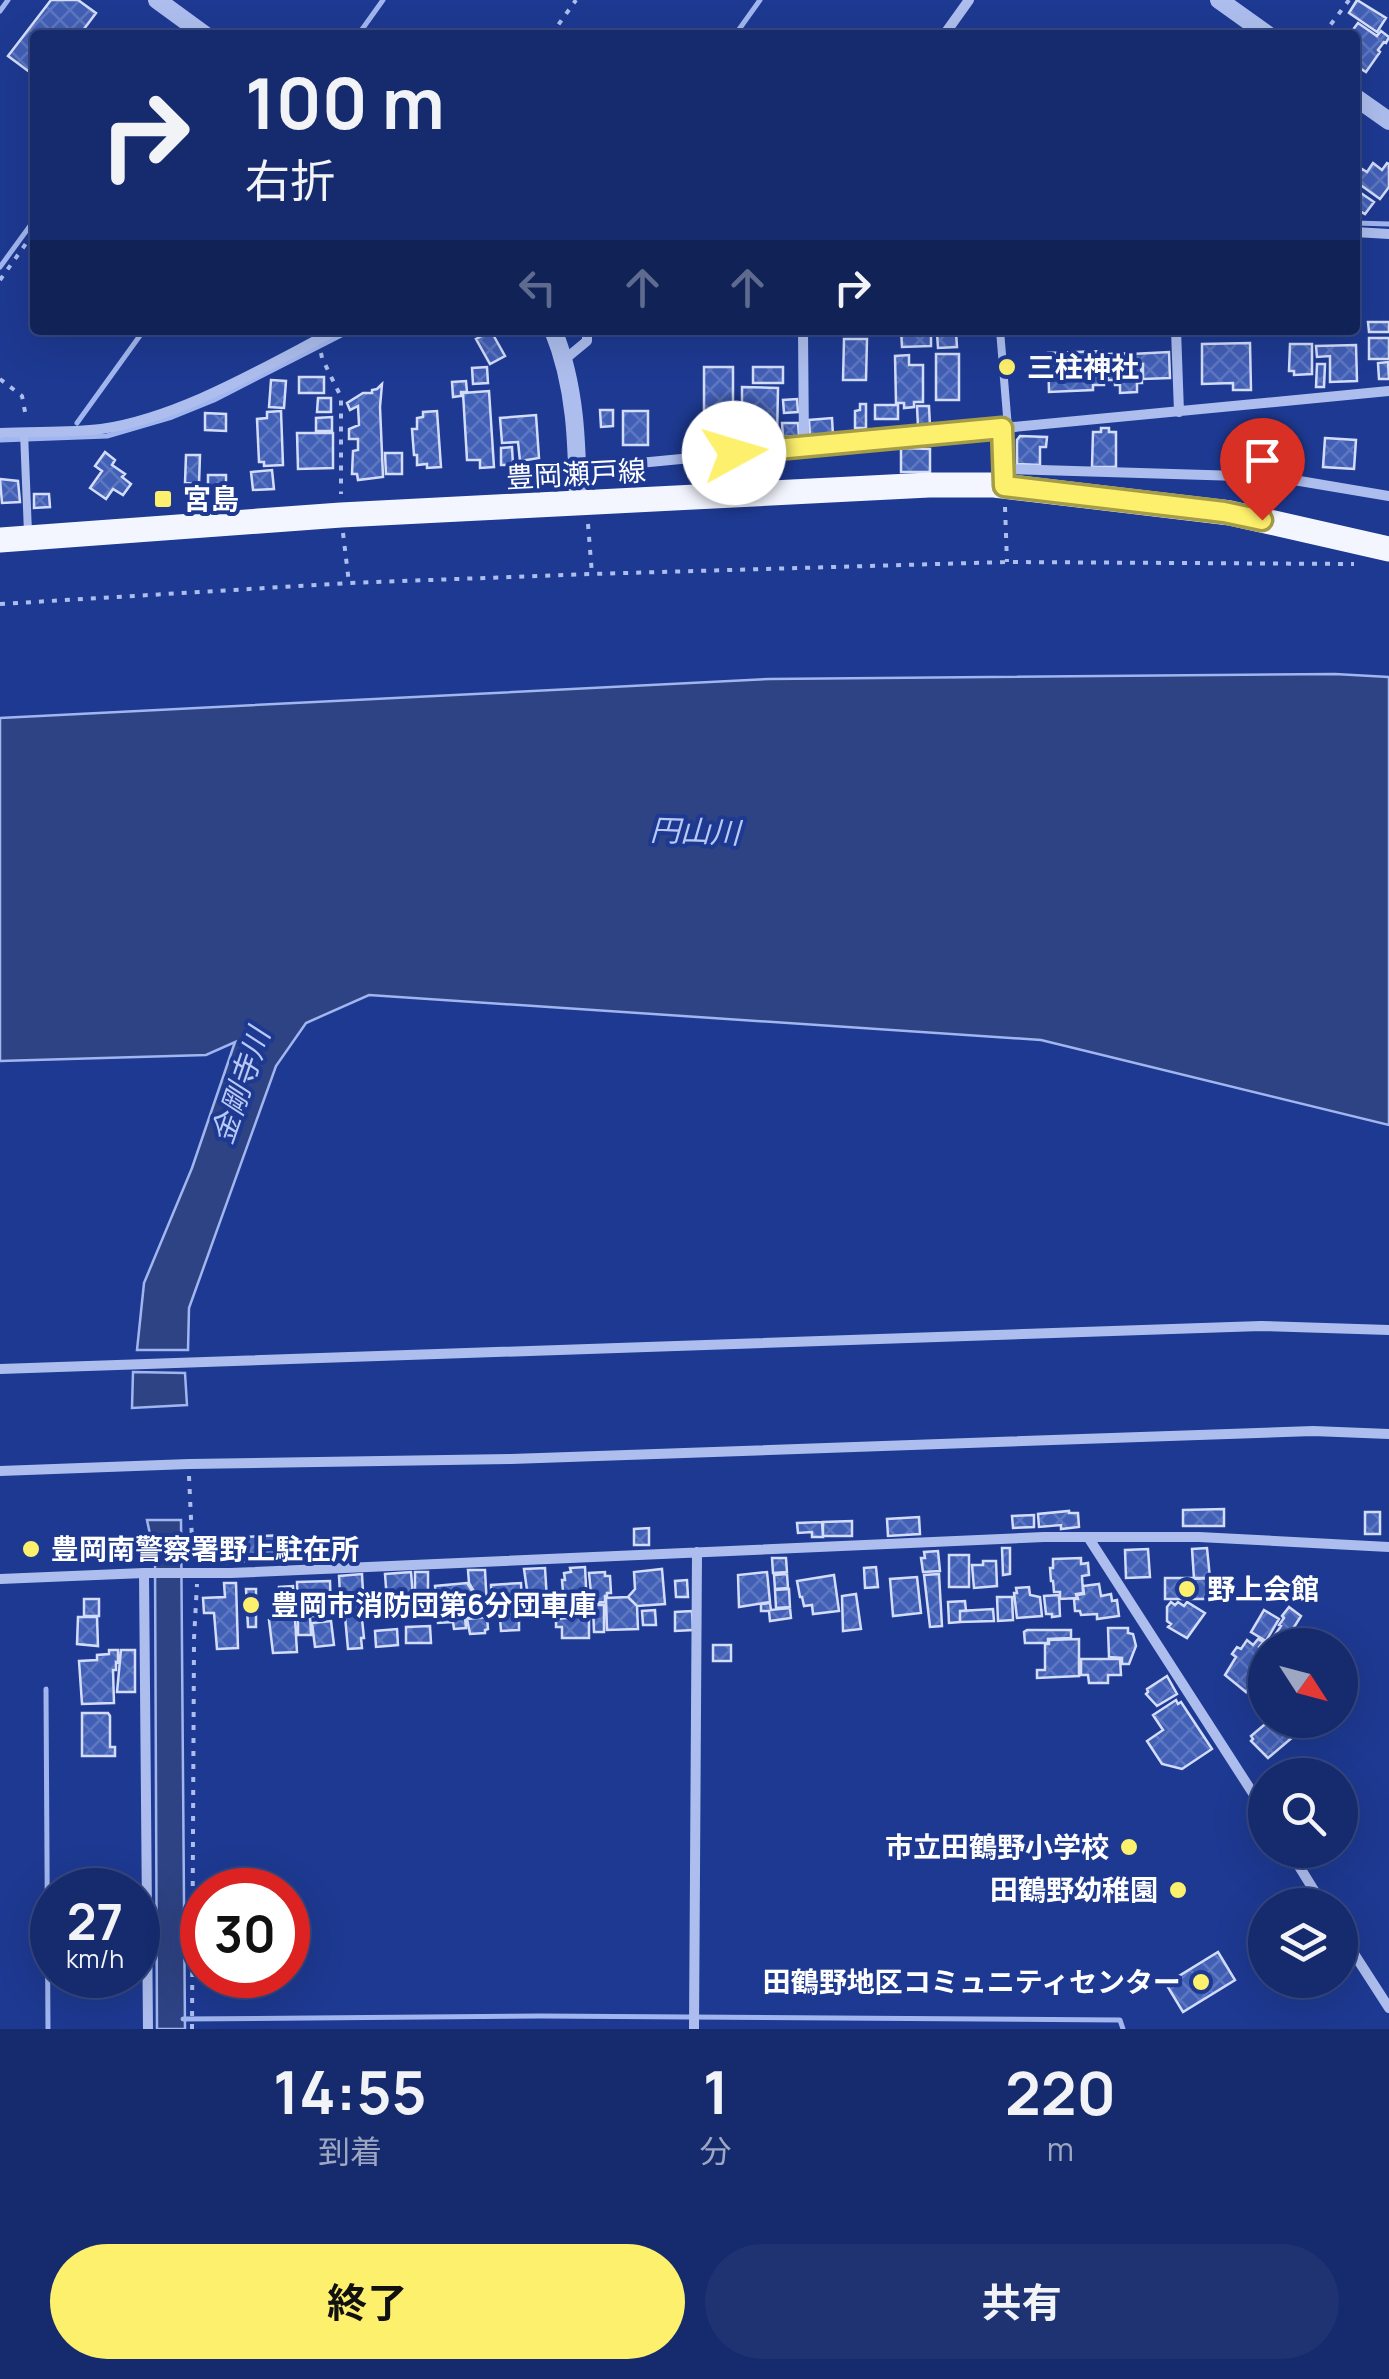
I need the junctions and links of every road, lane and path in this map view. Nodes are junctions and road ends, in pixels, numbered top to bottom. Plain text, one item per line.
1 (157, 0) edge
2 (576, 0) edge
3 (969, 0) edge
4 (1220, 0) edge
5 (1349, 0) edge
6 (198, 30) edge
7 (555, 30) edge
8 (948, 30) edge
9 (1261, 30) edge
10 (1327, 30) edge
11 (1360, 101) edge
12 (1389, 121) edge
13 (1360, 232) edge
14 (1389, 234) edge
15 (30, 238) edge
16 (0, 280) edge
17 (327, 335) edge
18 (556, 335) edge
19 (586, 335) edge
20 (804, 335) edge
21 (1000, 335) edge
22 (1176, 335) edge
23 (321, 338) junction
24 (564, 360) junction
25 (0, 380) edge
26 (1389, 391) edge
27 (1178, 412) junction
28 (1005, 428) junction
29 (25, 432) junction
30 (0, 433) edge
31 (804, 446) junction
32 (577, 469) junction
33 (1004, 478) junction
34 (1389, 496) edge
35 (582, 504) junction
36 (341, 515) junction
37 (28, 537) junction
38 (0, 540) edge
39 (1379, 556) edge
40 (1007, 562) junction
41 (592, 574) junction
42 (349, 583) junction
43 (0, 604) edge
44 (1389, 1330) edge
45 (0, 1370) edge
46 (1389, 1434) edge
47 (189, 1464) junction
48 (0, 1470) edge
49 (1088, 1537) junction
50 (1389, 1547) edge
51 (697, 1552) junction
52 (146, 1573) junction
53 (193, 1573) junction
54 (0, 1579) edge
55 (1248, 1786) edge
56 (1358, 1960) edge
57 (1389, 2008) edge
58 (148, 2029) edge
59 (192, 2029) edge
60 (694, 2029) edge

1 - 6 street
2 - 7 path
3 - 8 street
4 - 9 street
5 - 10 path
11 - 12 street
13 - 14 street
15 - 16 path
17 - 23 street
18 - 24 street
19 - 24 street
20 - 31 street
21 - 28 lane
22 - 27 street
23 - 29 street
23 - 36 path
24 - 32 street
25 - 29 path
26 - 27 street
27 - 28 street
28 - 31 street
28 - 33 street
29 - 30 street
29 - 37 lane
31 - 32 street
32 - 35 street
33 - 34 street
33 - 35 main road, 豊岡瀬戸線
33 - 39 main road, 豊岡瀬戸線
33 - 40 path
35 - 36 main road, 豊岡瀬戸線
35 - 41 path
36 - 37 main road, 豊岡瀬戸線
36 - 42 path
37 - 38 main road, 豊岡瀬戸線
39 - 40 path
40 - 41 path
41 - 42 path
42 - 43 path
44 - 45 street
46 - 47 street
47 - 48 street
47 - 53 path
49 - 50 street
49 - 51 street
49 - 55 street
51 - 53 street
51 - 60 street
52 - 53 street
52 - 54 street
52 - 58 street
53 - 59 path
56 - 57 street

